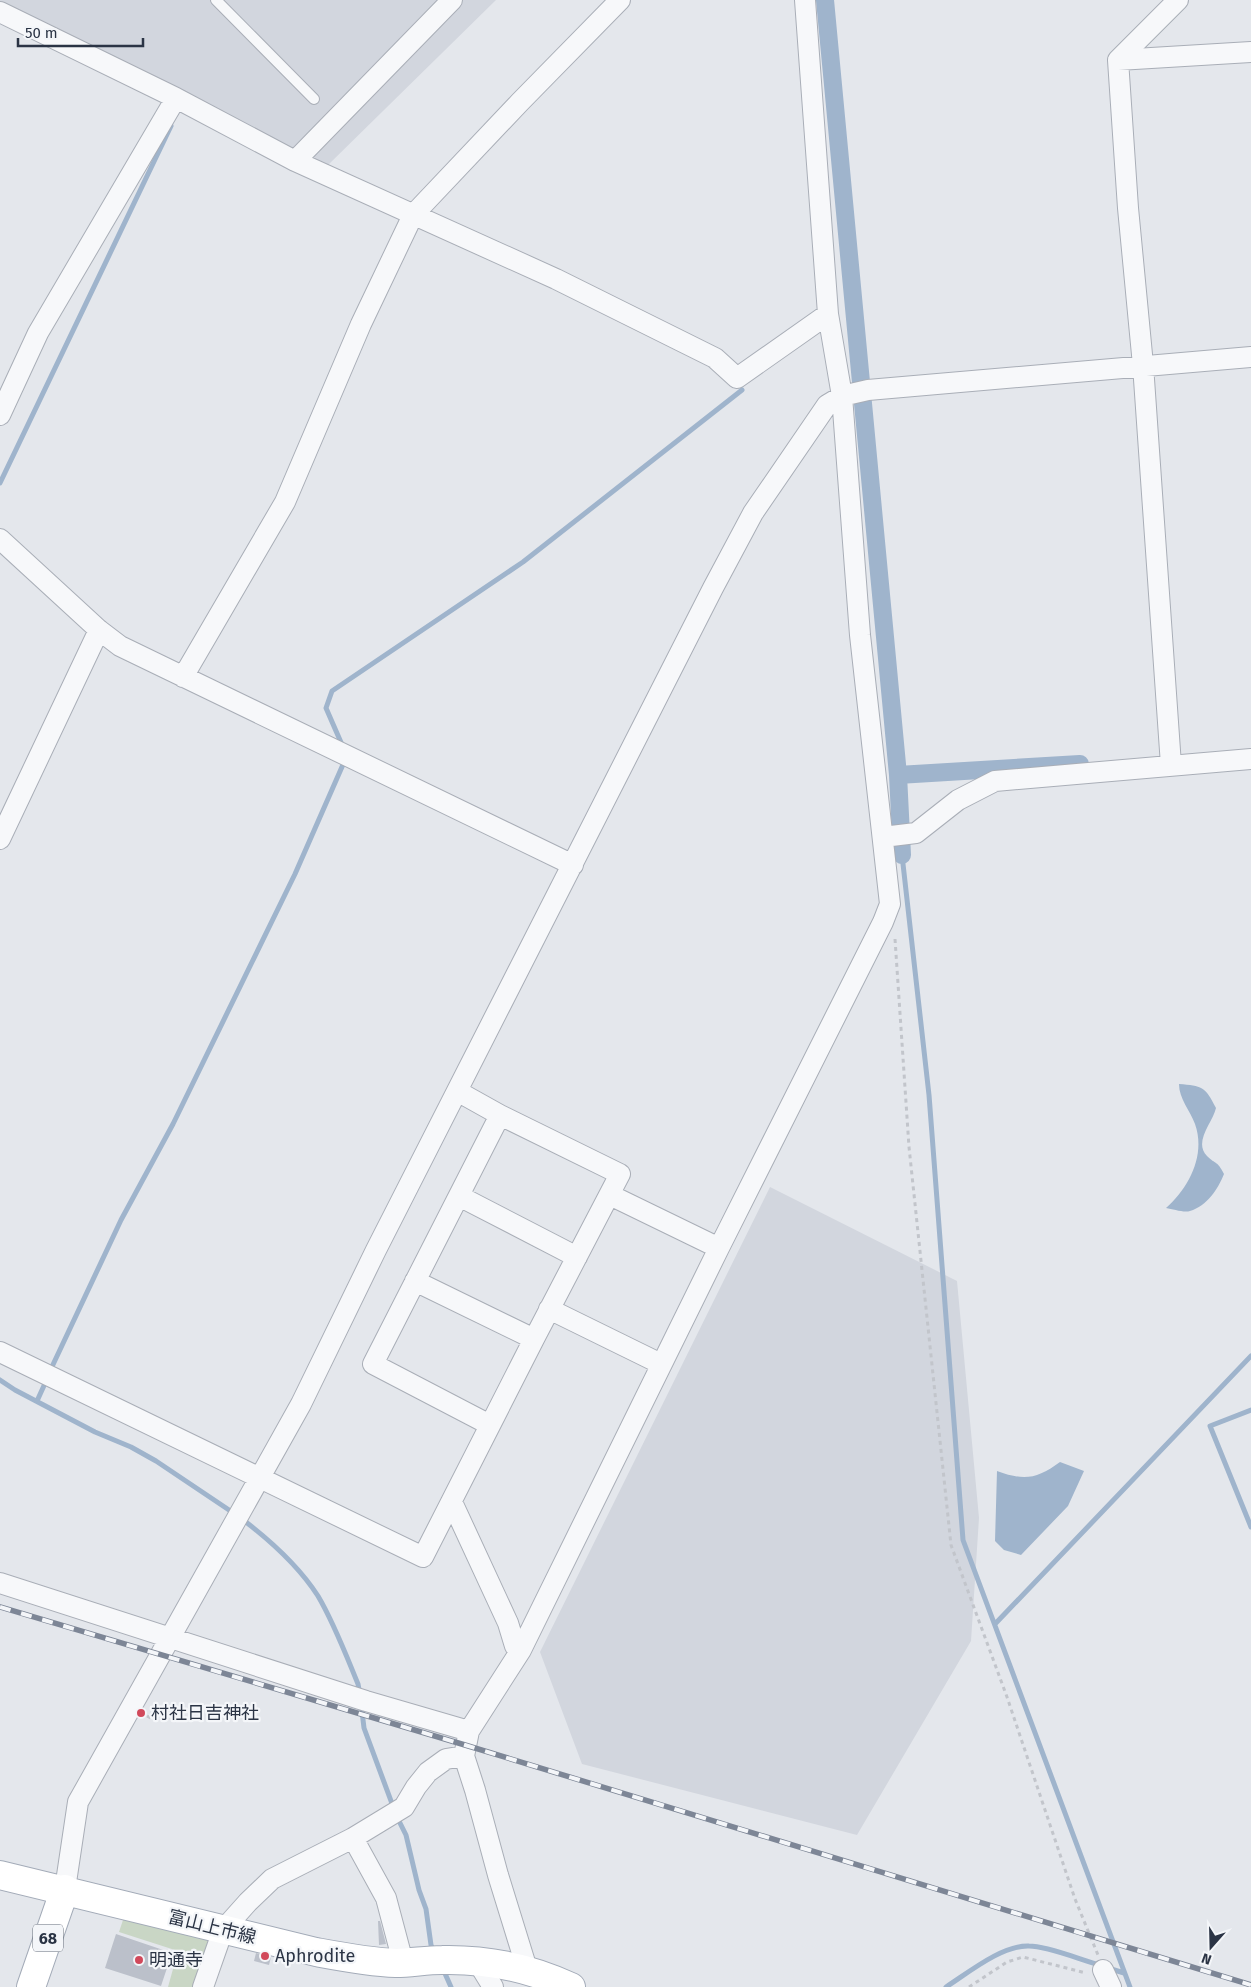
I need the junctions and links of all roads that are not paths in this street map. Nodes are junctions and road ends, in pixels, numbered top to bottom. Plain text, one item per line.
1 (216, 0) edge
2 (452, 0) edge
3 (620, 0) edge
4 (805, 0) edge
5 (1178, 0) edge
6 (0, 12) edge
7 (1251, 52) edge
8 (1118, 60) junction
9 (176, 98) junction
10 (314, 99) dead end
11 (295, 161) junction
12 (413, 215) junction
13 (828, 314) junction
14 (1251, 357) edge
15 (1143, 365) junction
16 (842, 396) junction
17 (0, 415) edge
18 (0, 538) edge
19 (99, 630) junction
20 (183, 677) junction
21 (1251, 759) edge
22 (1170, 765) junction
23 (0, 838) edge
24 (884, 838) junction
25 (573, 865) junction
26 (456, 1091) junction
27 (500, 1115) junction
28 (610, 1195) junction
29 (459, 1196) junction
30 (719, 1248) junction
31 (577, 1258) junction
32 (415, 1281) junction
33 (549, 1309) junction
34 (534, 1339) junction
35 (0, 1352) edge
36 (661, 1364) junction
37 (490, 1425) junction
38 (260, 1479) junction
39 (452, 1502) junction
40 (0, 1583) edge
41 (170, 1637) junction
42 (521, 1650) junction
43 (469, 1732) junction
44 (464, 1756) junction
45 (353, 1838) junction
46 (0, 1875) edge
47 (65, 1889) junction
48 (223, 1930) junction
49 (477, 1961) junction
50 (403, 1962) junction
51 (527, 1969) junction
52 (32, 1987) edge
53 (203, 1987) edge
54 (493, 1987) edge
55 (571, 1987) edge

1 - 10 lane
2 - 11 street
3 - 12 street
4 - 13 street
5 - 8 street
6 - 9 street
7 - 8 street
8 - 15 street
9 - 11 street
9 - 17 street
11 - 12 street
12 - 13 street
12 - 20 street
13 - 16 street
14 - 15 street
15 - 16 street
15 - 22 street
16 - 24 street
16 - 25 street
18 - 19 street
19 - 20 street
19 - 23 street
20 - 25 street
21 - 22 street
22 - 24 street
24 - 30 street
25 - 26 street
26 - 27 street
26 - 38 street
27 - 28 street
27 - 29 street
28 - 30 street
28 - 31 street
29 - 31 street
29 - 32 street
30 - 36 street
31 - 33 street
32 - 34 street
32 - 37 street
33 - 34 street
33 - 36 street
34 - 37 street
35 - 38 street
36 - 42 street
37 - 39 street
38 - 39 street
38 - 41 street
39 - 42 street
40 - 41 street
41 - 43 street
41 - 47 street
42 - 43 street
43 - 44 street
44 - 45 street
44 - 51 street
45 - 48 street
45 - 50 street
46 - 47 main road, 富山上市線
47 - 48 main road, 富山上市線
47 - 52 main road, 68
48 - 50 main road, 富山上市線
48 - 53 street
49 - 50 main road, 富山上市線
49 - 51 main road, 富山上市線
49 - 54 street
51 - 55 main road, 富山上市線

